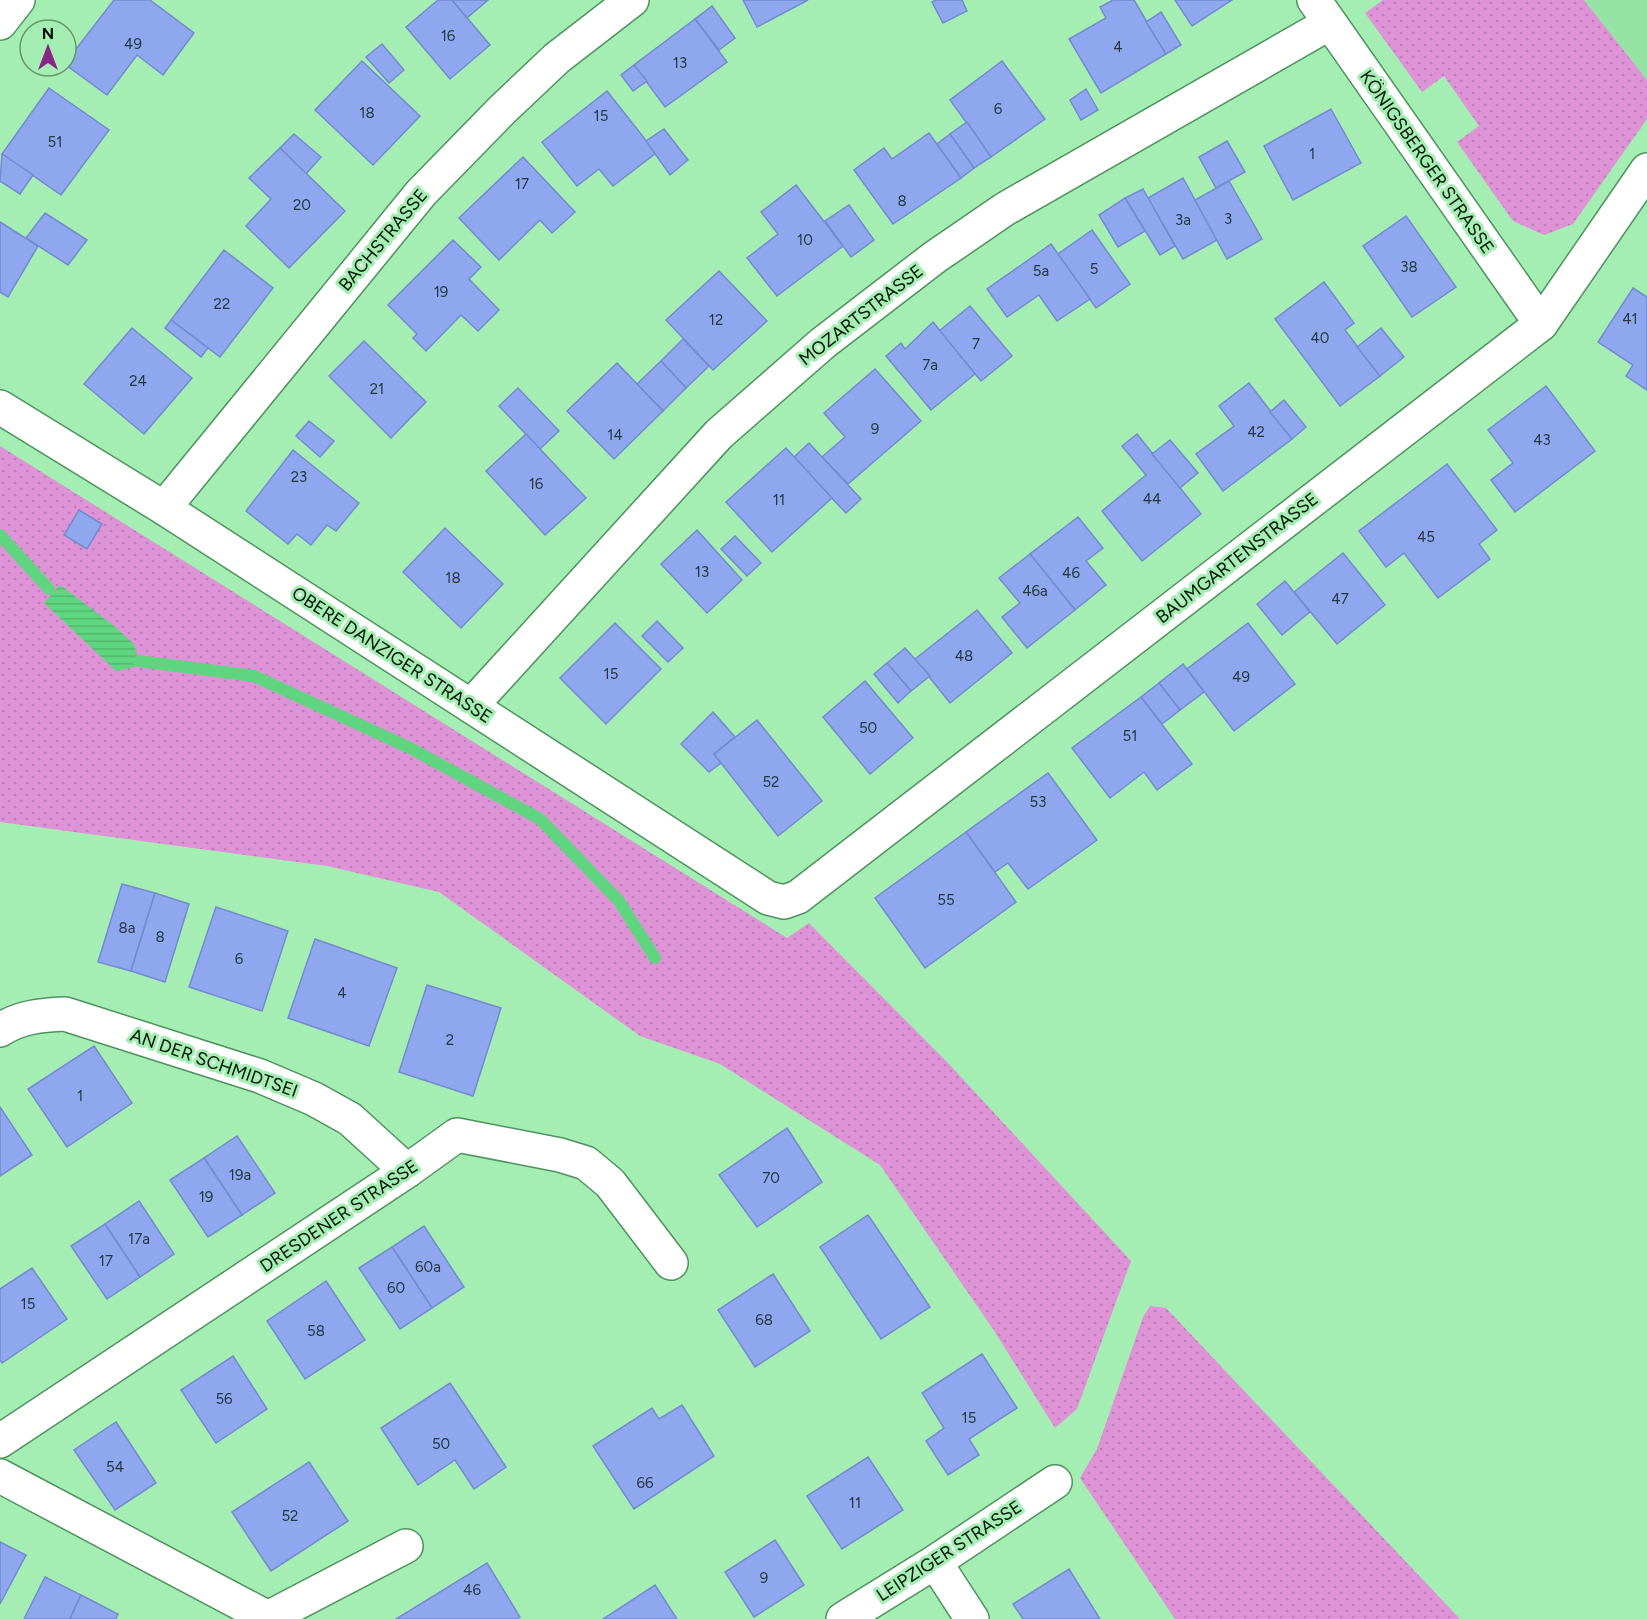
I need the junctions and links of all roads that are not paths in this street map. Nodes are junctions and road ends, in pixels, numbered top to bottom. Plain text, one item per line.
1 (18, 0) edge
2 (632, 0) edge
3 (1322, 11) edge
4 (0, 23) edge
5 (1647, 170) edge
6 (1541, 324) junction
7 (0, 407) edge
8 (164, 508) junction
9 (471, 706) junction
10 (784, 902) joint
11 (0, 1030) edge
12 (407, 1171) junction
13 (671, 1263) dead end
14 (0, 1441) edge
15 (0, 1476) edge
16 (1055, 1482) dead end
17 (406, 1546) dead end
18 (934, 1562) junction
19 (269, 1618) edge
20 (843, 1619) edge
21 (972, 1619) edge

1 - 4 street
2 - 8 street, BACHSTRASSE
3 - 6 street, KÖNIGSBERGER STRASSE
3 - 9 street, MOZARTSTRASSE
5 - 6 street, BAUMGARTENSTRASSE
6 - 10 street, BAUMGARTENSTRASSE
7 - 8 street, OBERE DANZIGER STRASSE
8 - 9 street, OBERE DANZIGER STRASSE
9 - 10 street, OBERE DANZIGER STRASSE
11 - 12 street, AN DER SCHMIDTSEI
12 - 13 street, DRESDENER STRASSE
12 - 14 street, DRESDENER STRASSE
15 - 19 street
16 - 18 street, LEIPZIGER STRASSE
17 - 19 street
18 - 20 street, LEIPZIGER STRASSE
18 - 21 street

